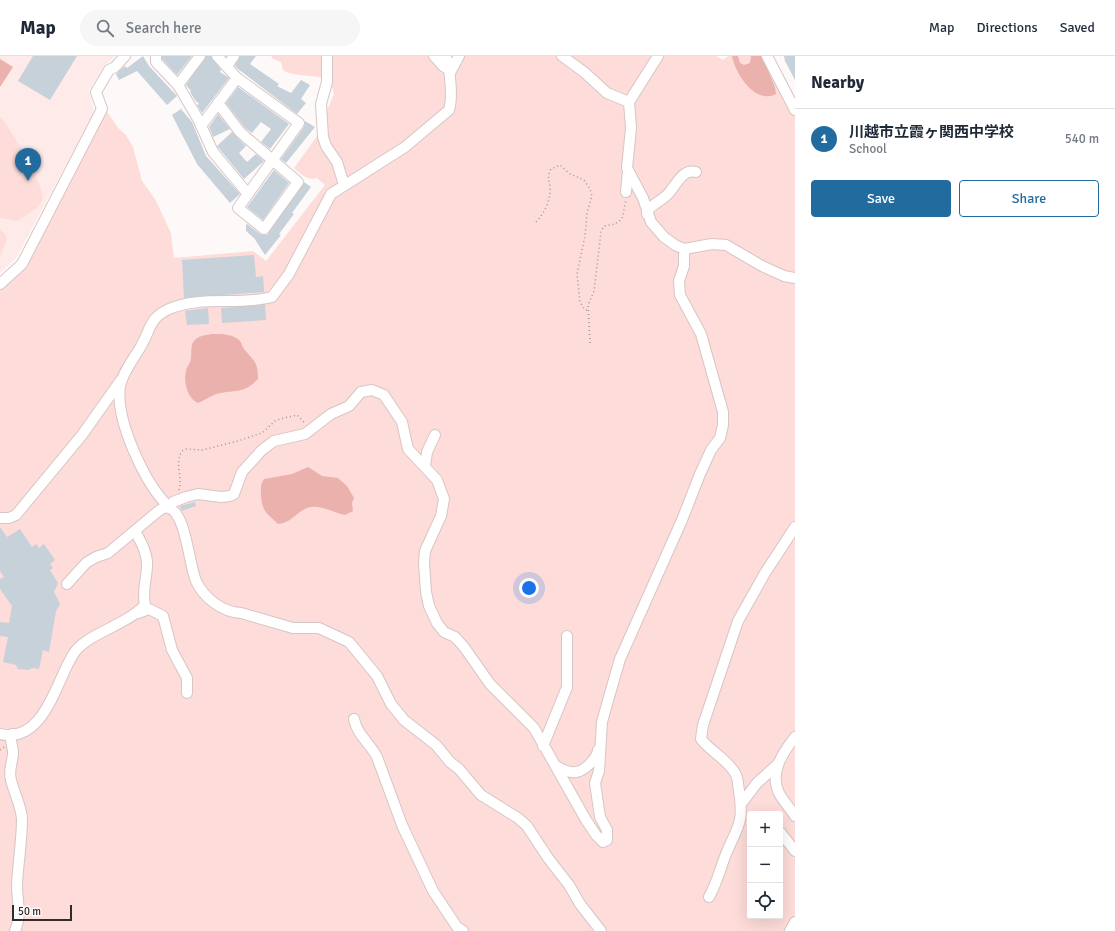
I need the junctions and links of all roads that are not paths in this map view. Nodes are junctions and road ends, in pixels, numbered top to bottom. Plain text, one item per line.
1 (125, 56) edge
2 (156, 56) edge
3 (200, 56) edge
4 (217, 56) edge
5 (234, 56) edge
6 (327, 56) edge
7 (434, 56) edge
8 (446, 56) edge
9 (459, 56) edge
10 (562, 56) edge
11 (658, 56) edge
12 (767, 56) edge
13 (227, 66) junction
14 (451, 71) junction
15 (237, 78) junction
16 (178, 85) junction
17 (629, 102) junction
18 (218, 104) junction
19 (795, 110) edge
20 (201, 126) junction
21 (272, 161) junction
22 (628, 171) junction
23 (696, 172) dead end
24 (344, 185) junction
25 (626, 192) road end
26 (248, 194) junction
27 (647, 214) junction
28 (684, 249) junction
29 (795, 278) edge
30 (0, 284) edge
31 (123, 376) junction
32 (435, 434) dead end
33 (425, 466) junction
34 (171, 505) junction
35 (0, 518) edge
36 (795, 527) edge
37 (135, 531) junction
38 (67, 584) dead end
39 (136, 614) junction
40 (567, 636) dead end
41 (188, 693) dead end
42 (354, 719) dead end
43 (0, 734) edge
44 (12, 734) junction
45 (795, 736) edge
46 (600, 744) junction
47 (543, 746) junction
48 (778, 764) junction
49 (558, 767) junction
50 (741, 806) junction
51 (747, 811) edge
52 (795, 816) edge
53 (783, 836) edge
54 (795, 851) edge
55 (709, 896) dead end
56 (795, 922) edge
57 (14, 931) edge
58 (463, 931) edge
59 (601, 931) edge
60 (790, 931) edge

1 - 30 street
2 - 16 street
3 - 16 street
4 - 13 street
5 - 13 street
6 - 24 street
7 - 14 street
8 - 14 street
9 - 14 street
10 - 17 street
11 - 17 street
12 - 19 street
13 - 15 street
14 - 24 street
15 - 18 street
15 - 21 street
16 - 20 street
17 - 22 street
18 - 20 street
18 - 21 street
20 - 26 street
21 - 26 street
21 - 26 street
22 - 25 street
22 - 27 street
23 - 27 street
24 - 31 street
27 - 28 street
28 - 29 street
28 - 46 street
31 - 34 street
31 - 35 street
32 - 33 street
33 - 34 street
33 - 47 street
34 - 37 street
34 - 59 street
36 - 50 street
37 - 38 street
37 - 39 street
39 - 41 street
39 - 44 street
40 - 47 street
42 - 58 street
43 - 44 street
44 - 57 street
45 - 48 street
46 - 49 street
46 - 49 street
47 - 49 street
48 - 50 street
48 - 52 street
50 - 51 street
50 - 55 street
53 - 54 street
56 - 60 street

